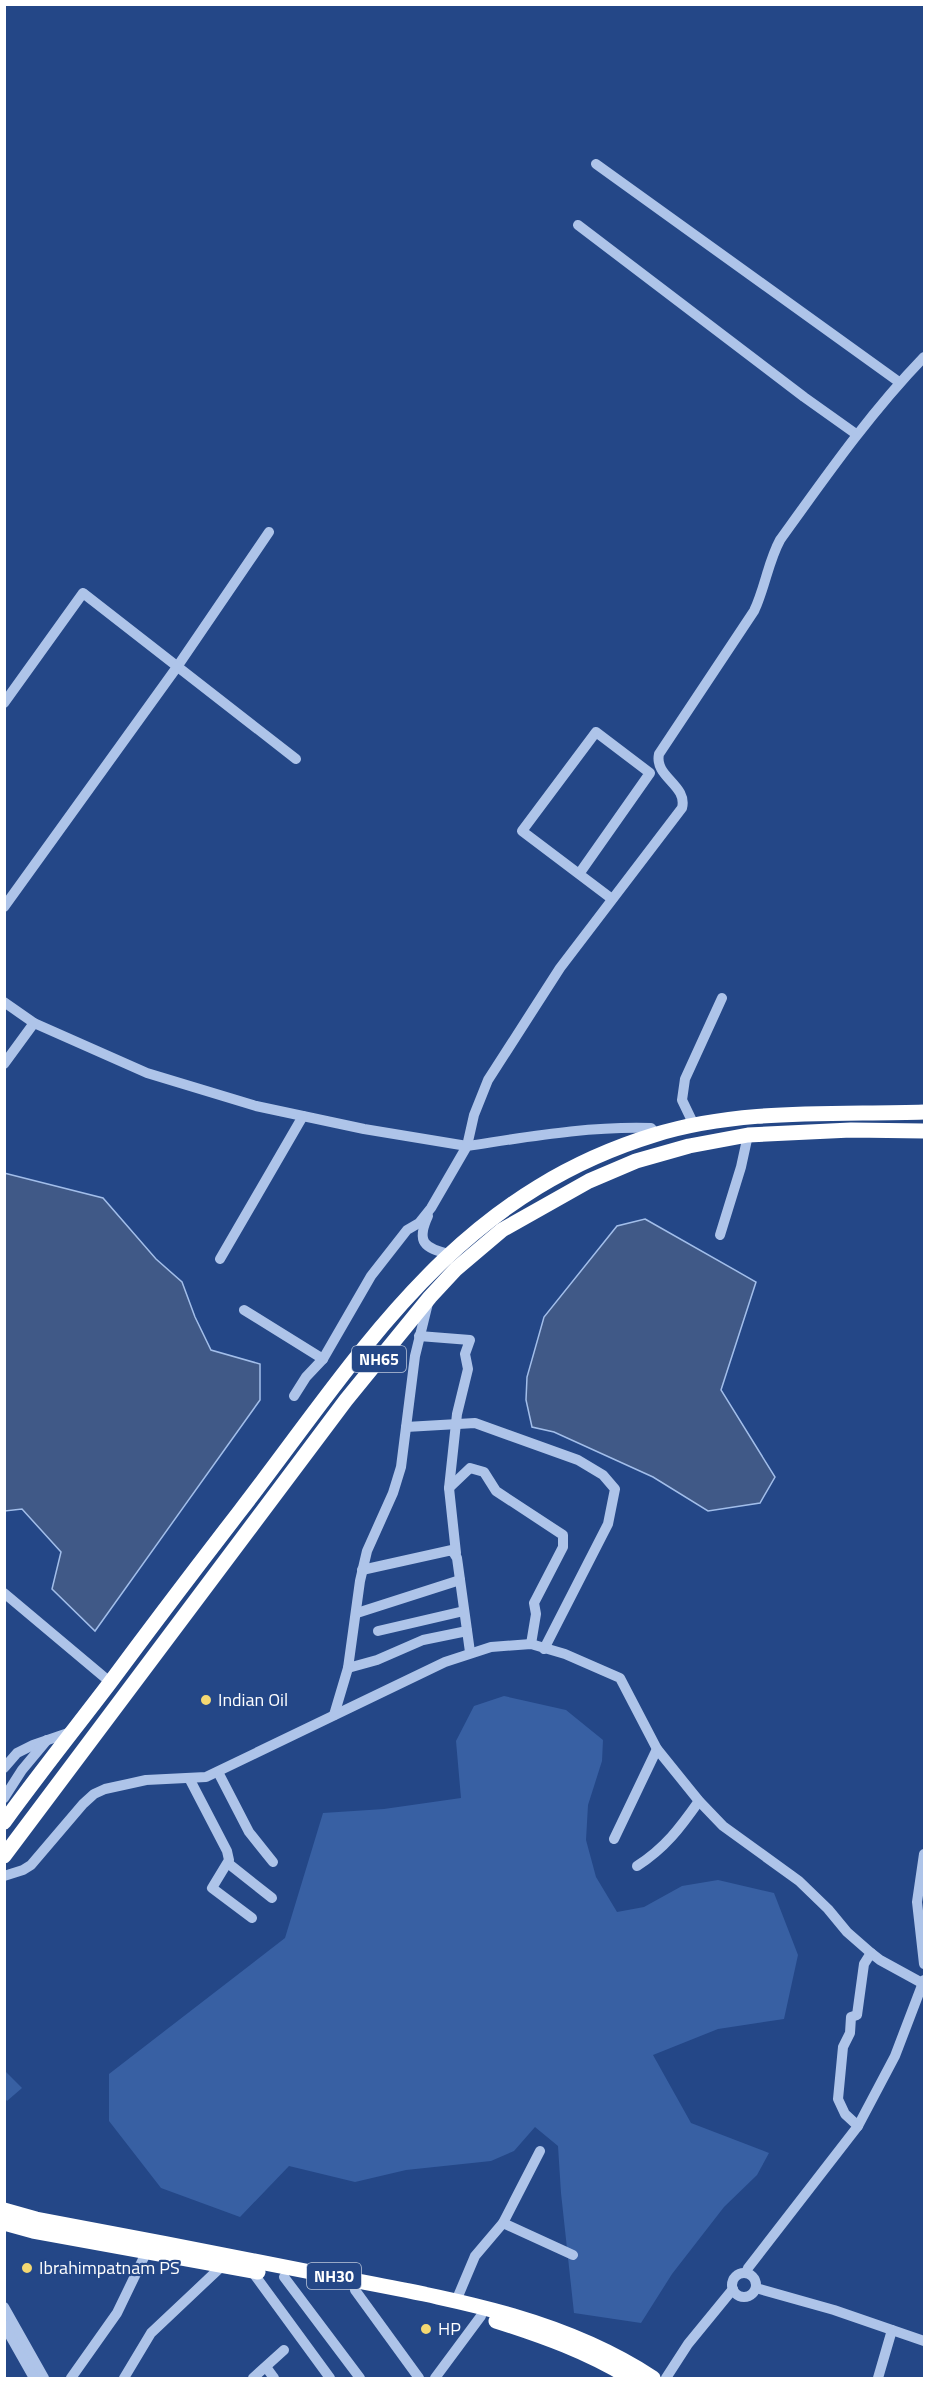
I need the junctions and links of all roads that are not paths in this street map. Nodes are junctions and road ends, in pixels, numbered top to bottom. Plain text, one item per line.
1 (596, 164) dead end
2 (578, 225) dead end
3 (924, 357) edge
4 (899, 382) junction
5 (856, 434) junction
6 (269, 532) dead end
7 (177, 667) junction
8 (4, 703) edge
9 (296, 759) dead end
10 (579, 874) junction
11 (612, 899) junction
12 (4, 907) edge
13 (722, 998) dead end
14 (4, 1002) edge
15 (34, 1023) junction
16 (4, 1064) edge
17 (924, 1112) edge
18 (303, 1116) junction
19 (694, 1125) junction
20 (924, 1131) edge
21 (656, 1134) junction
22 (748, 1135) junction
23 (466, 1146) junction
24 (431, 1208) junction
25 (720, 1235) dead end
26 (449, 1254) junction
27 (219, 1259) dead end
28 (430, 1297) junction
29 (243, 1310) dead end
30 (419, 1336) junction
31 (322, 1359) junction
32 (294, 1395) dead end
33 (456, 1425) junction
34 (406, 1427) junction
35 (449, 1488) junction
36 (456, 1553) junction
37 (362, 1570) junction
38 (460, 1580) junction
39 (4, 1593) edge
40 (464, 1611) junction
41 (357, 1613) junction
42 (378, 1631) dead end
43 (467, 1631) junction
44 (531, 1644) junction
45 (544, 1650) junction
46 (470, 1652) junction
47 (348, 1668) junction
48 (110, 1683) junction
49 (334, 1715) junction
50 (71, 1732) junction
51 (47, 1740) junction
52 (657, 1749) junction
53 (4, 1768) edge
54 (218, 1772) junction
55 (189, 1778) junction
56 (4, 1798) edge
57 (699, 1802) junction
58 (4, 1822) edge
59 (614, 1839) dead end
60 (924, 1854) edge
61 (4, 1856) edge
62 (273, 1862) dead end
63 (229, 1864) junction
64 (637, 1866) dead end
65 (4, 1876) edge
66 (272, 1898) dead end
67 (252, 1918) dead end
68 (871, 1953) junction
69 (924, 1964) edge
70 (923, 1982) edge
71 (858, 2126) junction
72 (540, 2151) dead end
73 (4, 2210) edge
74 (4, 2223) edge
75 (502, 2223) junction
76 (146, 2253) junction
77 (573, 2255) dead end
78 (222, 2265) junction
79 (251, 2270) junction
80 (746, 2273) junction
81 (284, 2277) junction
82 (756, 2288) junction
83 (733, 2289) junction
84 (355, 2290) junction
85 (456, 2301) junction
86 (4, 2307) edge
87 (481, 2316) junction
88 (4, 2325) edge
89 (531, 2326) junction
90 (892, 2330) junction
91 (924, 2341) edge
92 (284, 2350) dead end
93 (266, 2367) junction
94 (34, 2379) edge
95 (44, 2379) edge
96 (71, 2379) edge
97 (124, 2379) edge
98 (253, 2379) edge
99 (274, 2379) edge
100 (330, 2379) edge
101 (360, 2379) edge
102 (419, 2379) edge
103 (435, 2379) edge
104 (630, 2379) edge
105 (653, 2379) edge
106 (666, 2379) edge
107 (878, 2379) edge

1 - 4 street
2 - 5 street
3 - 4 street
4 - 5 street
5 - 11 street
6 - 7 street
7 - 8 street
7 - 9 street
7 - 12 street
10 - 10 street
10 - 11 street
11 - 23 street
13 - 19 street
14 - 15 street
15 - 16 street
15 - 18 street
17 - 19 highway, NH65
18 - 23 street
18 - 27 street
19 - 21 highway, NH65
20 - 22 highway, NH65
21 - 23 street
21 - 26 highway, NH65
22 - 25 street
22 - 28 highway, NH65
23 - 24 street
24 - 26 street
24 - 31 street
26 - 48 highway, NH65
28 - 30 street
28 - 61 highway, NH65
29 - 31 street
30 - 33 street
30 - 34 street
31 - 32 street
33 - 34 street
33 - 35 street
33 - 45 street
34 - 37 street
35 - 36 street
35 - 44 street
36 - 37 street
36 - 38 street
37 - 41 street
38 - 40 street
38 - 41 street
39 - 48 street
40 - 42 street
40 - 43 street
41 - 47 street
43 - 46 street
43 - 47 street
44 - 45 street
44 - 46 street
45 - 52 street
46 - 49 street
47 - 49 street
48 - 50 highway, NH65
49 - 54 street
50 - 51 street
50 - 58 highway, NH65
51 - 53 street
51 - 56 street
52 - 57 street
52 - 59 street
54 - 55 street
54 - 62 street
55 - 63 street
55 - 65 street
57 - 64 street
57 - 68 street
60 - 69 street
63 - 66 street
63 - 67 street
68 - 70 street
68 - 71 street
70 - 71 street
71 - 80 street
72 - 75 street
73 - 85 highway, NH30
74 - 76 highway, NH30
75 - 77 street
75 - 85 street
76 - 78 highway, NH30
76 - 96 street
78 - 79 highway, NH30
78 - 97 street
79 - 81 highway, NH30
79 - 100 street
80 - 82 street
80 - 83 street
81 - 84 highway, NH30
81 - 101 street
82 - 83 street
82 - 90 street
83 - 106 street
84 - 87 highway, NH30
84 - 102 street
85 - 89 highway, NH30
86 - 95 street
87 - 89 highway, NH30
87 - 103 street
88 - 94 street
89 - 104 highway, NH30
89 - 105 highway, NH30
90 - 91 street
90 - 107 street
92 - 93 street
93 - 98 street
93 - 99 street

